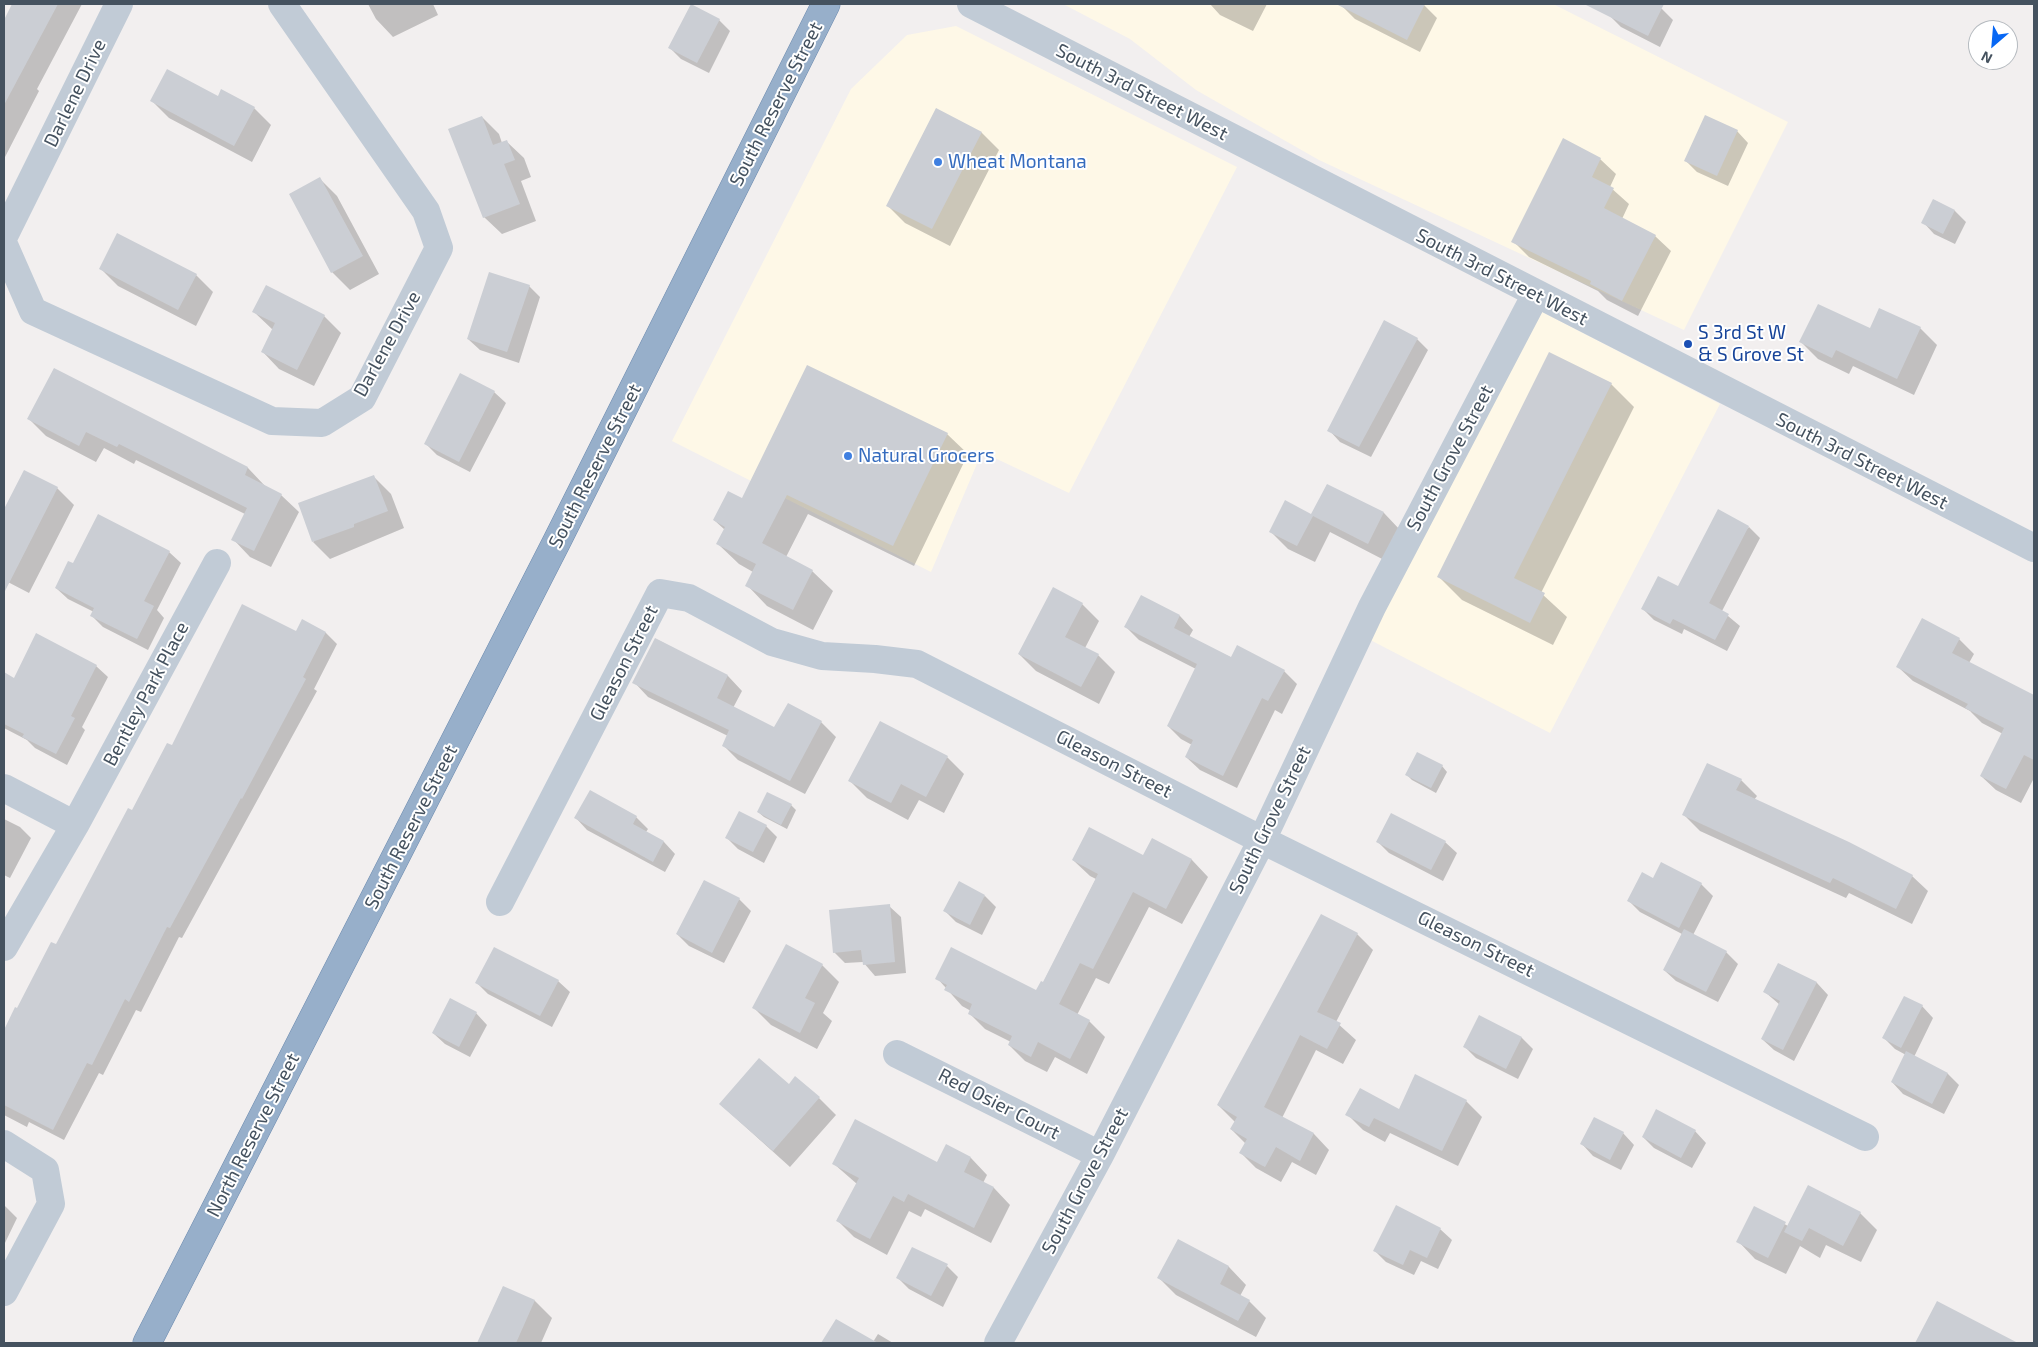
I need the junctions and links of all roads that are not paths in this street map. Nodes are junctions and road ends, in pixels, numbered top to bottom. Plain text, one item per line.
1 (119, 4) edge
2 (282, 4) edge
3 (826, 4) edge
4 (970, 4) edge
5 (4, 236) edge
6 (4, 245) edge
7 (1536, 294) junction
8 (2034, 548) edge
9 (217, 563) dead end
10 (4, 788) edge
11 (75, 825) junction
12 (1262, 840) junction
13 (500, 902) dead end
14 (360, 926) joint
15 (4, 948) edge
16 (897, 1054) dead end
17 (1865, 1136) dead end
18 (4, 1144) edge
19 (1100, 1155) junction
20 (4, 1292) edge
21 (147, 1343) edge
22 (998, 1343) edge

1 - 5 street, Darlene Drive
2 - 6 street, Darlene Drive
3 - 14 highway, South Reserve Street
4 - 7 street, South 3rd Street West
7 - 8 street, South 3rd Street West
7 - 12 street, South Grove Street
9 - 11 street, Bentley Park Place
10 - 11 street
11 - 15 street, Bentley Park Place
12 - 13 street, Gleason Street
12 - 17 street, Gleason Street
12 - 19 street, South Grove Street
14 - 21 highway, North Reserve Street
16 - 19 street, Red Osier Court
18 - 20 street
19 - 22 street, South Grove Street

